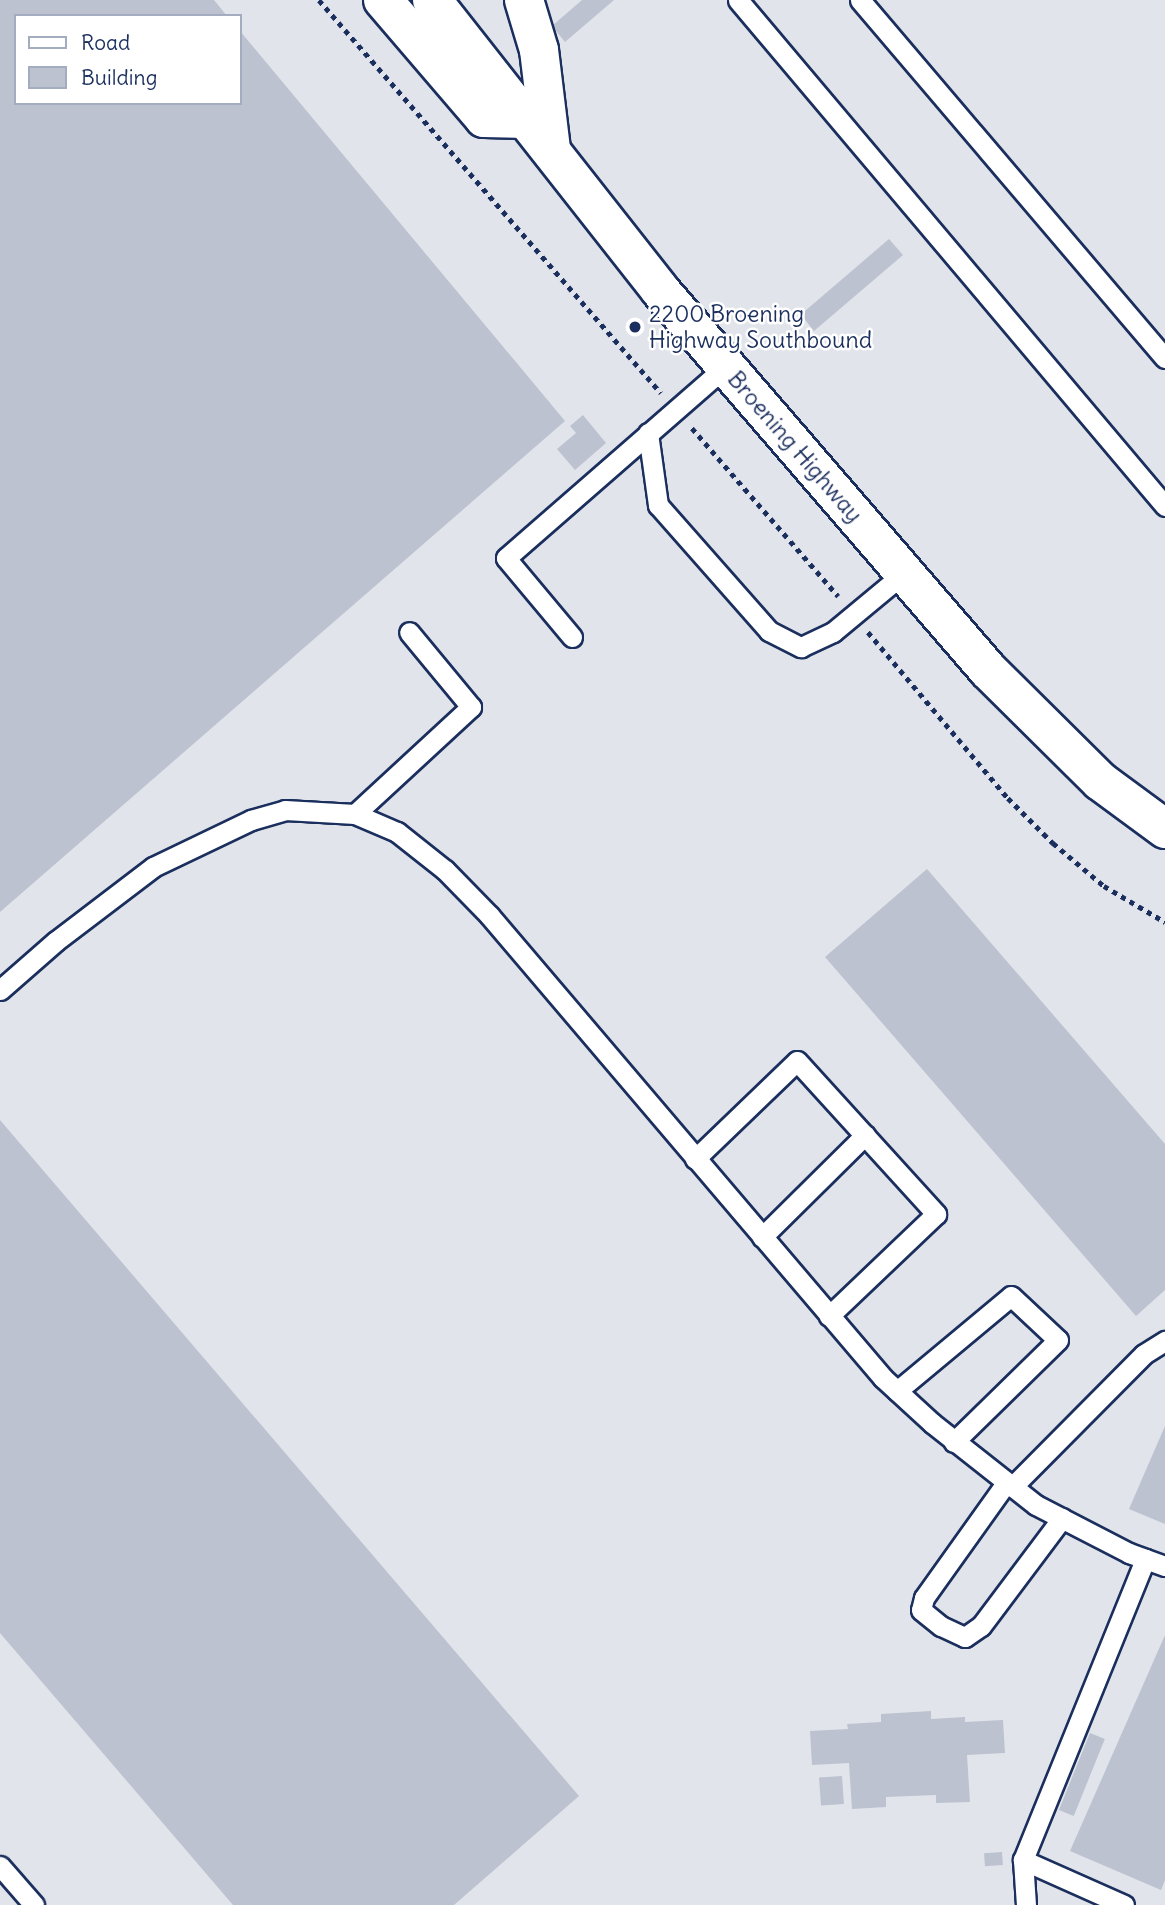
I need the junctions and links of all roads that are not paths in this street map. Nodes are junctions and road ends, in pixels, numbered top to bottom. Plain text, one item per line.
1 (383, 0) edge
2 (432, 0) edge
3 (524, 0) edge
4 (738, 0) edge
5 (860, 0) edge
6 (527, 119) junction
7 (551, 149) junction
8 (1165, 358) edge
9 (726, 366) junction
10 (648, 433) junction
11 (1165, 506) edge
12 (904, 573) junction
13 (409, 632) dead end
14 (572, 637) dead end
15 (355, 814) junction
16 (1165, 829) edge
17 (0, 990) edge
18 (865, 1135) junction
19 (695, 1158) junction
20 (762, 1237) junction
21 (828, 1316) junction
22 (1165, 1341) edge
23 (897, 1391) junction
24 (954, 1441) junction
25 (1009, 1485) junction
26 (1062, 1518) junction
27 (1145, 1559) junction
28 (1165, 1566) edge
29 (1023, 1860) junction
30 (0, 1866) edge
31 (34, 1905) edge
32 (1026, 1905) edge
33 (1124, 1905) edge

1 - 6 main road
2 - 6 main road, Broening Highway
3 - 7 main road
4 - 11 lane
5 - 8 lane
6 - 7 main road, Broening Highway
7 - 9 main road, Broening Highway
9 - 10 lane
9 - 12 main road, Broening Highway
10 - 12 lane
10 - 14 lane
12 - 16 main road, Broening Highway
13 - 15 lane
15 - 17 lane
15 - 19 lane
18 - 19 lane
18 - 20 lane
18 - 21 lane
19 - 20 lane
20 - 21 lane
21 - 23 lane
22 - 25 lane
23 - 24 lane
23 - 24 lane
24 - 25 lane
25 - 26 lane
25 - 26 lane
26 - 27 lane
27 - 28 lane
27 - 29 lane
29 - 32 lane
29 - 33 lane
30 - 31 lane

